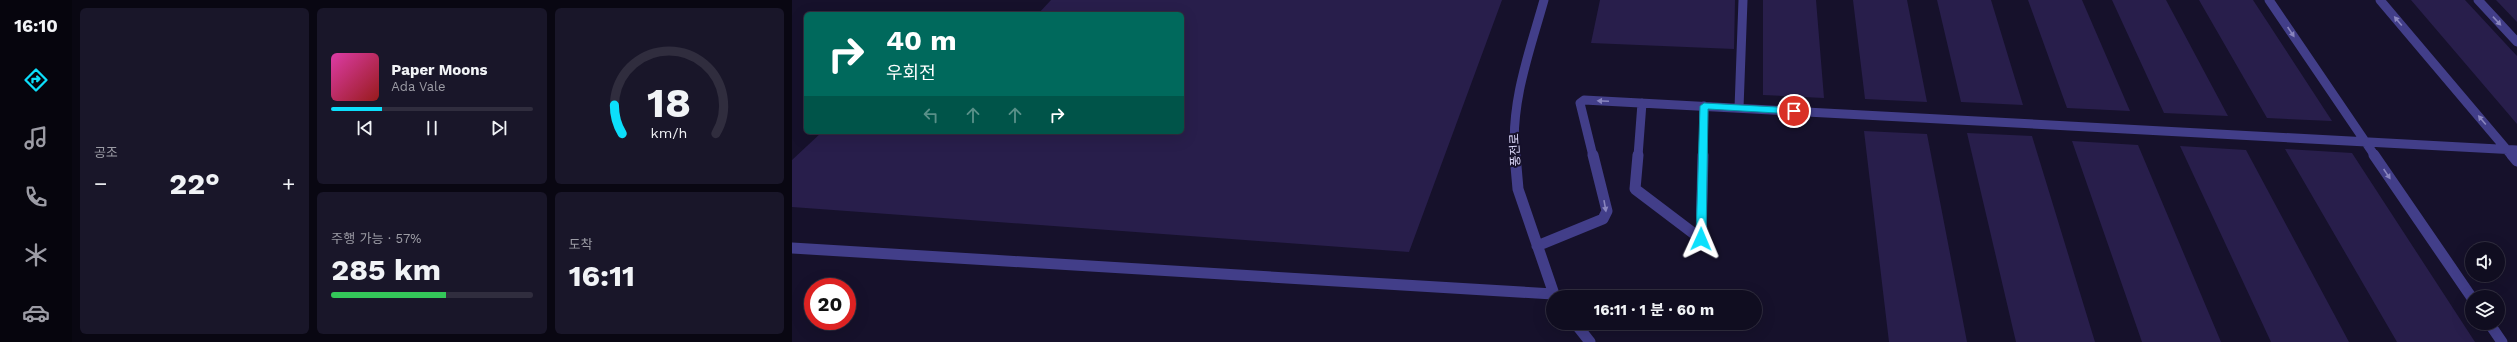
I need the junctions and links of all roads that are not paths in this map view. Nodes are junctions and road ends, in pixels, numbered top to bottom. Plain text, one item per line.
1 (1544, 0) edge
2 (1743, 0) edge
3 (2269, 0) edge
4 (2380, 0) edge
5 (2478, 0) edge
6 (2517, 42) edge
7 (1642, 103) junction
8 (1704, 106) junction
9 (1739, 108) junction
10 (2365, 142) junction
11 (2512, 150) edge
12 (2517, 161) edge
13 (1537, 246) junction
14 (792, 248) edge
15 (1552, 290) edge
16 (2467, 290) edge
17 (1546, 295) edge
18 (1581, 330) edge
19 (2494, 330) edge
20 (1590, 342) edge
21 (2502, 342) edge

1 - 13 street, 풍전로
2 - 9 street
3 -> 10 street
11 -> 4 street
5 -> 6 street
7 - 8 street
7 - 8 street
7 -> 13 street
8 - 9 street
9 - 10 street
10 - 11 street
10 -> 16 street
11 - 12 street
13 - 15 street, 풍전로
14 - 17 street
18 - 20 street
19 - 21 street

